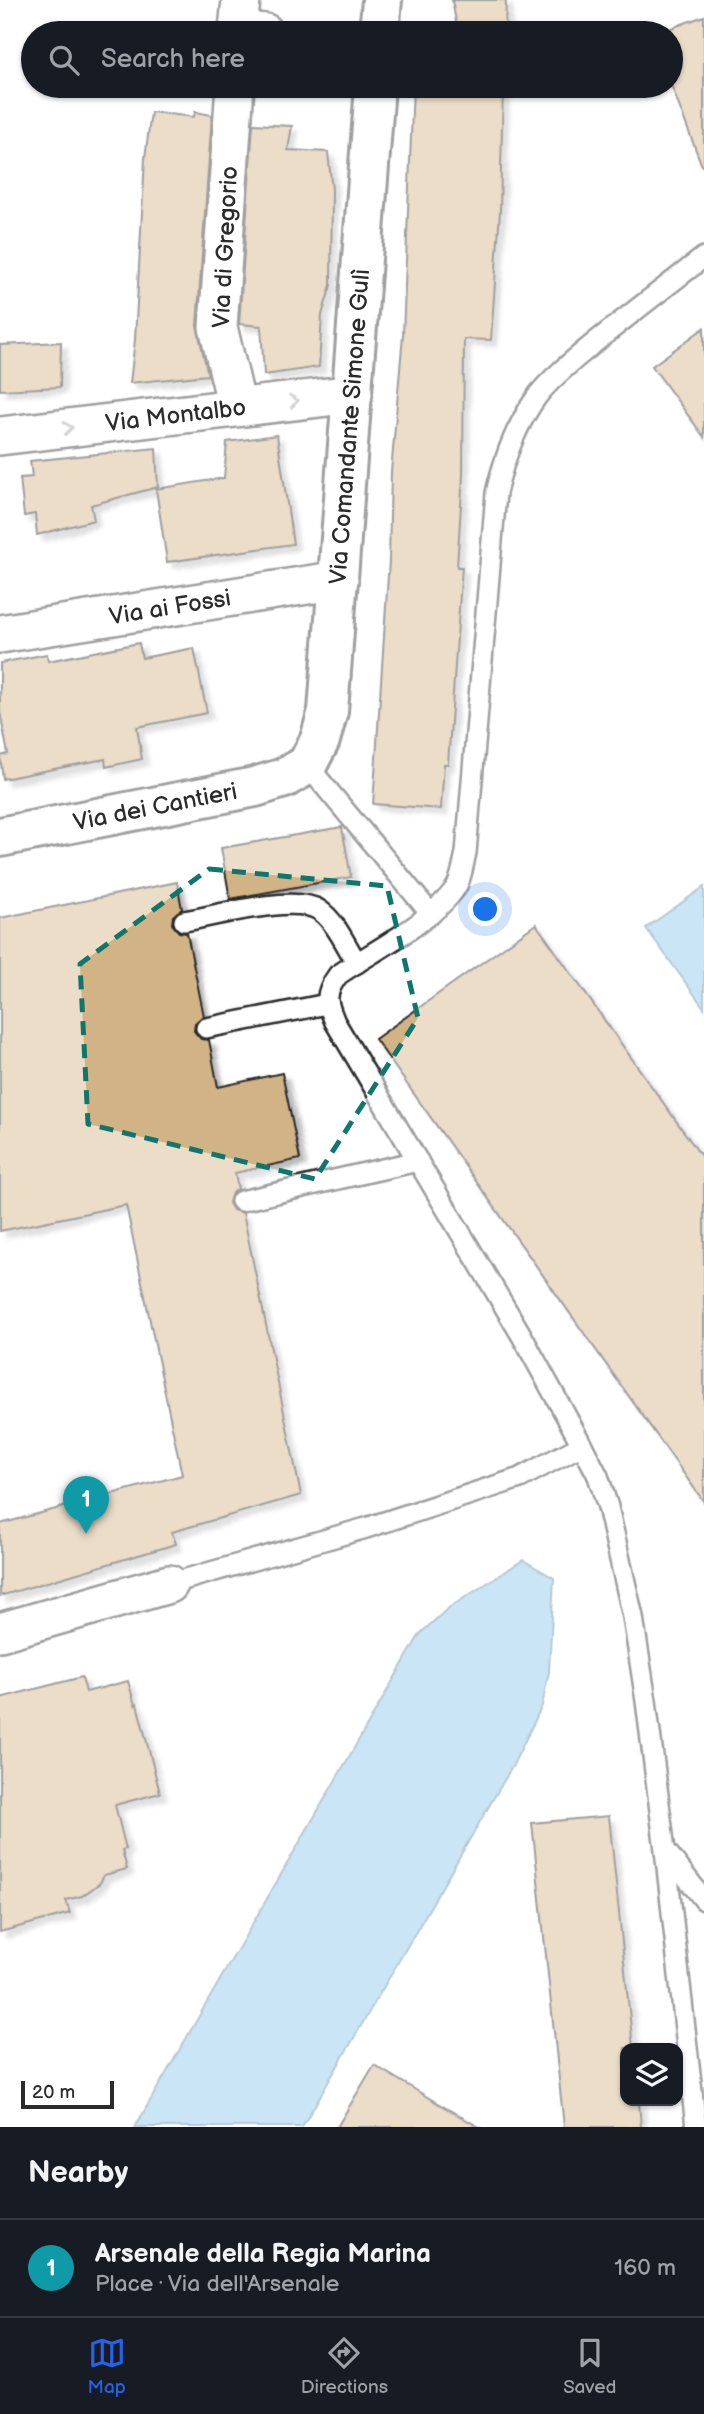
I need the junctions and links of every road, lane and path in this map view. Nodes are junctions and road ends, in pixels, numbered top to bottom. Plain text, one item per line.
1 (382, 0) edge
2 (380, 21) edge
3 (233, 98) edge
4 (374, 98) edge
5 (704, 257) edge
6 (353, 394) junction
7 (237, 408) junction
8 (0, 436) edge
9 (339, 580) junction
10 (0, 634) edge
11 (307, 765) junction
12 (0, 838) edge
13 (431, 914) junction
14 (184, 921) dead end
15 (357, 962) junction
16 (327, 1004) junction
17 (206, 1028) dead end
18 (418, 1161) junction
19 (241, 1201) dead end
20 (582, 1445) junction
21 (169, 1584) joint
22 (0, 1632) edge
23 (665, 1850) junction
24 (704, 1900) edge
25 (696, 2127) edge

1 - 2 main road
3 - 7 street, Via di Gregorio
4 - 6 main road, Via Comandante Simone Gulì
5 - 13 lane
7 -> 6 street, Via Montalbo
6 - 9 main road, Via Comandante Simone Gulì
8 -> 7 street, Via Montalbo
9 - 10 street, Via ai Fossi
9 - 11 main road, Via Comandante Simone Gulì
11 - 12 main road, Via dei Cantieri
11 - 13 lane
13 - 15 lane
14 - 15 lane
15 - 16 lane
16 - 17 lane
16 - 18 lane
18 - 19 lane
18 - 20 lane
20 - 21 lane
20 - 23 lane
21 - 22 street
23 - 24 lane
23 - 25 lane

